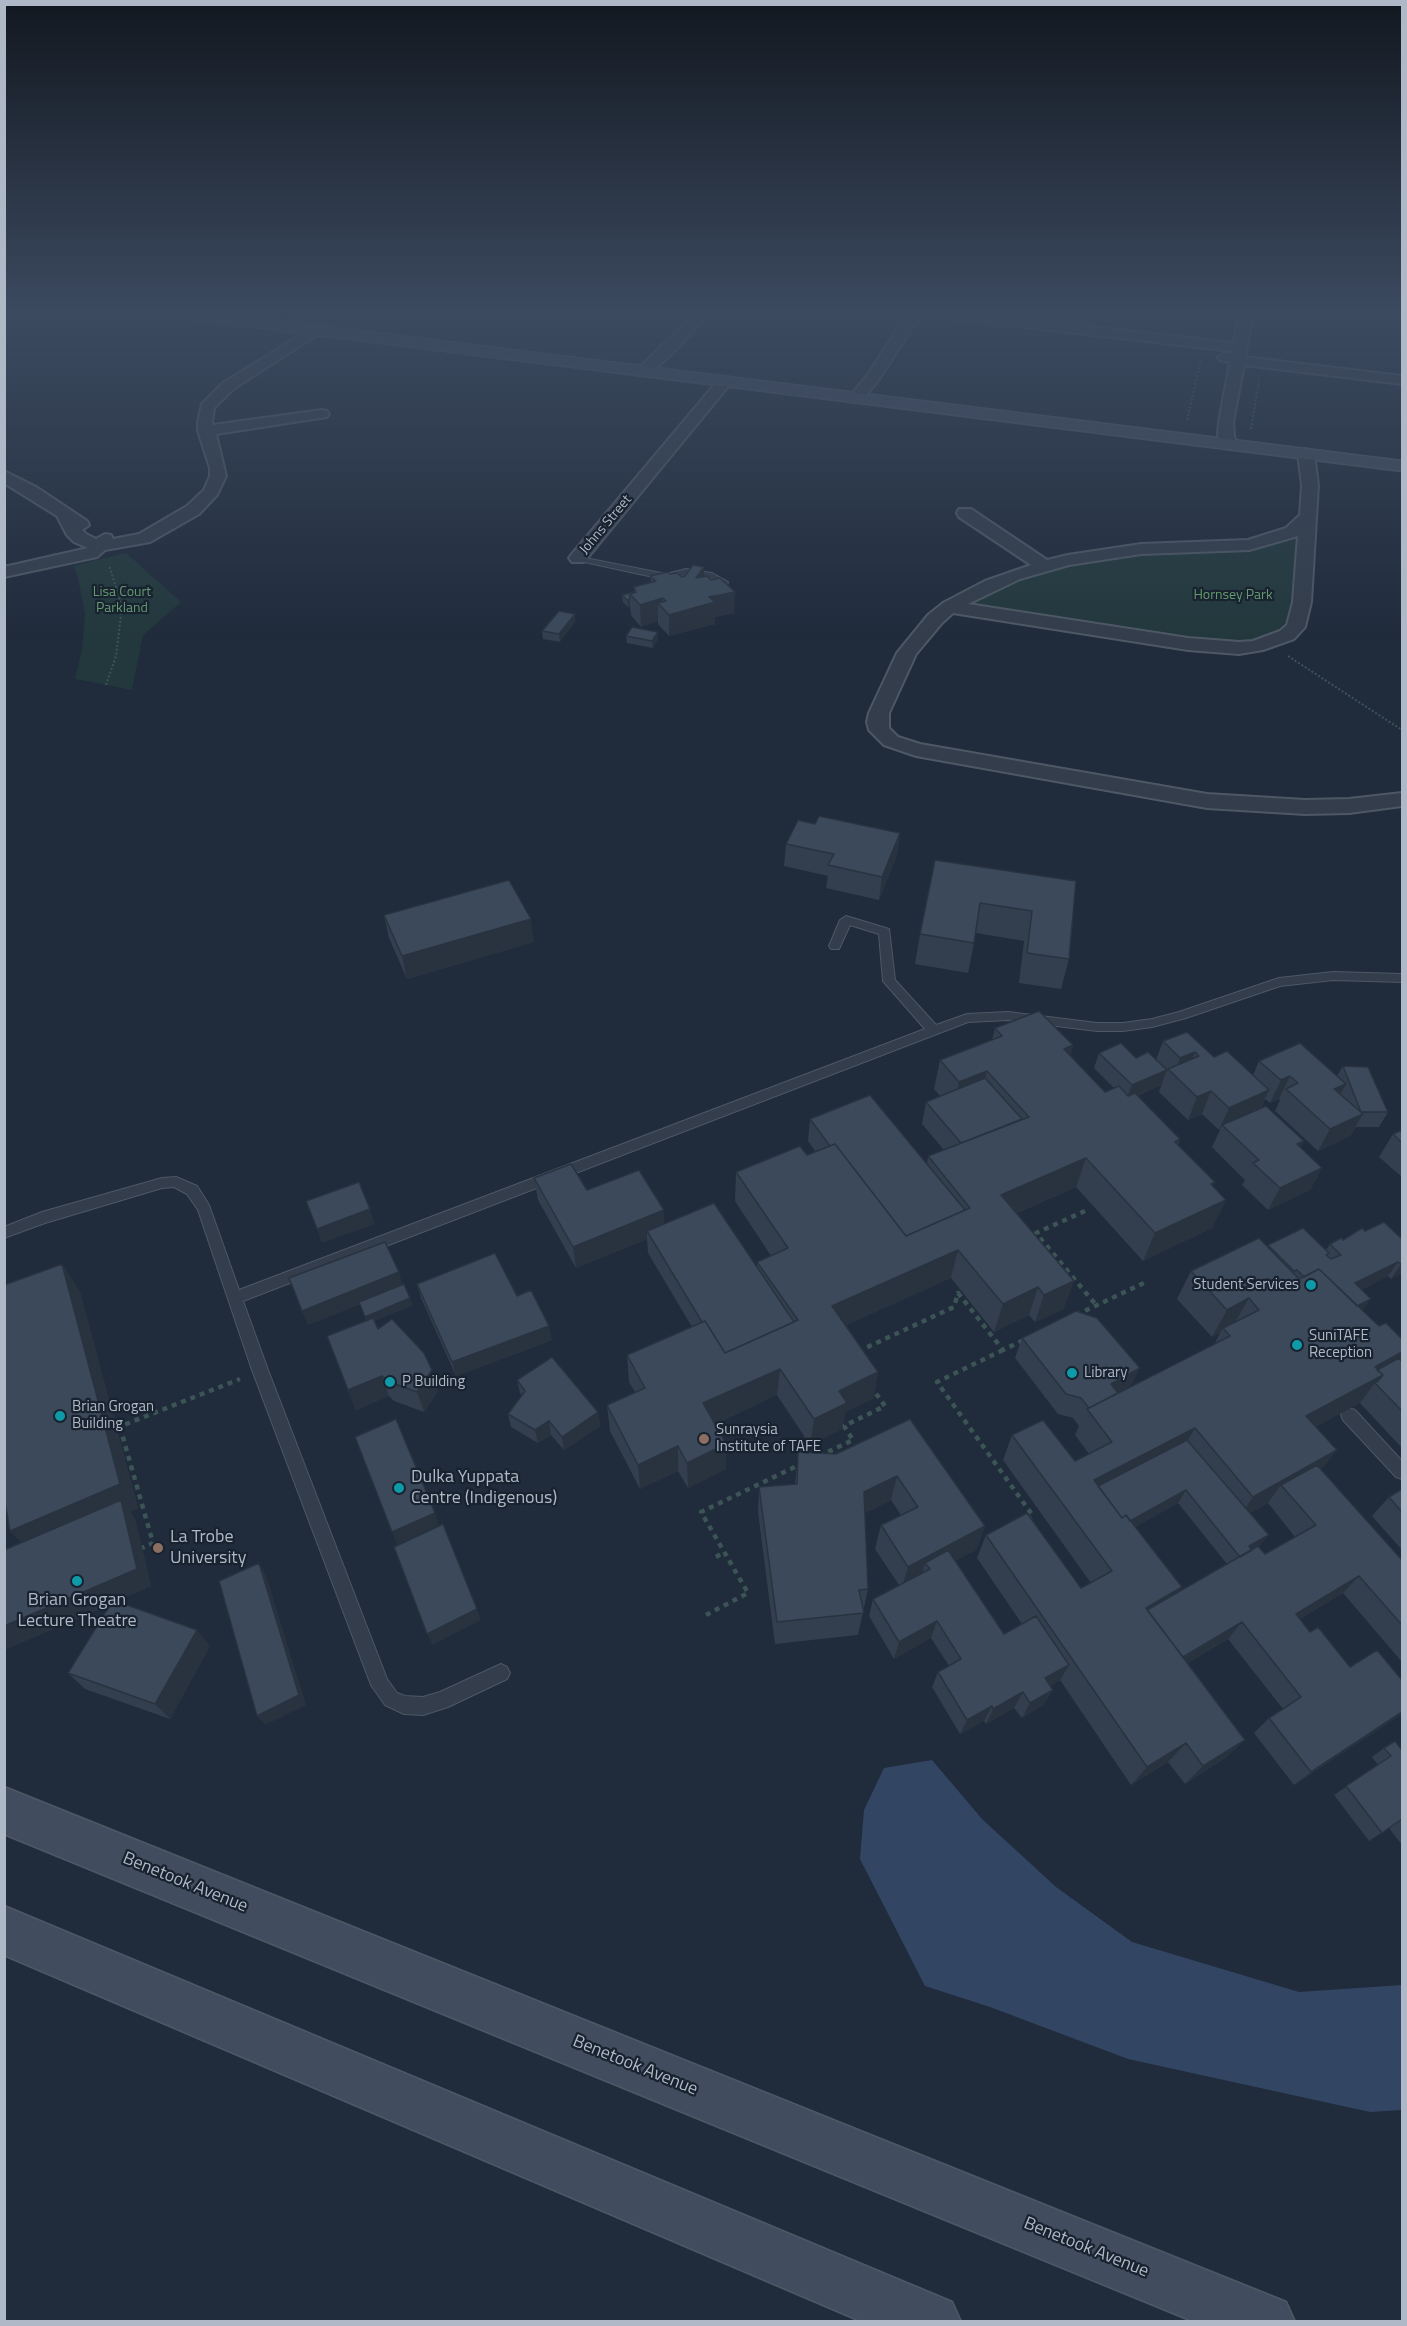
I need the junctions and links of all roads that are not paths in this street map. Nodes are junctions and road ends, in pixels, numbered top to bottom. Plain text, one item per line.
1 (205, 423) edge
2 (264, 423) edge
3 (690, 423) edge
4 (1054, 423) edge
5 (1210, 423) edge
6 (1226, 423) edge
7 (206, 431) junction
8 (1191, 440) junction
9 (1229, 444) junction
10 (1312, 455) junction
11 (1402, 466) edge
12 (4, 476) edge
13 (965, 513) dead end
14 (1308, 516) junction
15 (100, 542) junction
16 (578, 558) joint
17 (1044, 566) junction
18 (4, 572) edge
19 (667, 577) junction
20 (671, 586) edge
21 (710, 593) edge
22 (949, 608) junction
23 (1402, 800) edge
24 (835, 946) dead end
25 (1402, 978) edge
26 (933, 1030) junction
27 (4, 1233) edge
28 (234, 1298) junction
29 (1348, 1415) edge
30 (1402, 1472) edge
31 (501, 1673) dead end
32 (4, 1810) edge
33 (4, 1930) edge
34 (1249, 2318) edge
35 (932, 2322) edge

1 - 7 street
2 - 7 street
3 - 16 street, Johns Street
4 - 8 street
5 - 8 street
6 - 9 street
7 - 15 street
8 - 9 street
9 - 10 street
10 - 11 street
10 - 14 street
12 - 15 street
13 - 17 street
14 - 17 street
14 - 22 street
15 - 18 street
16 - 19 lane
17 - 22 street
19 - 20 lane
19 - 21 lane
22 - 23 street
24 - 26 lane
25 - 26 lane
26 - 28 lane
27 - 28 lane
28 - 31 lane
29 - 30 lane
32 - 34 street, Benetook Avenue
33 - 35 street

